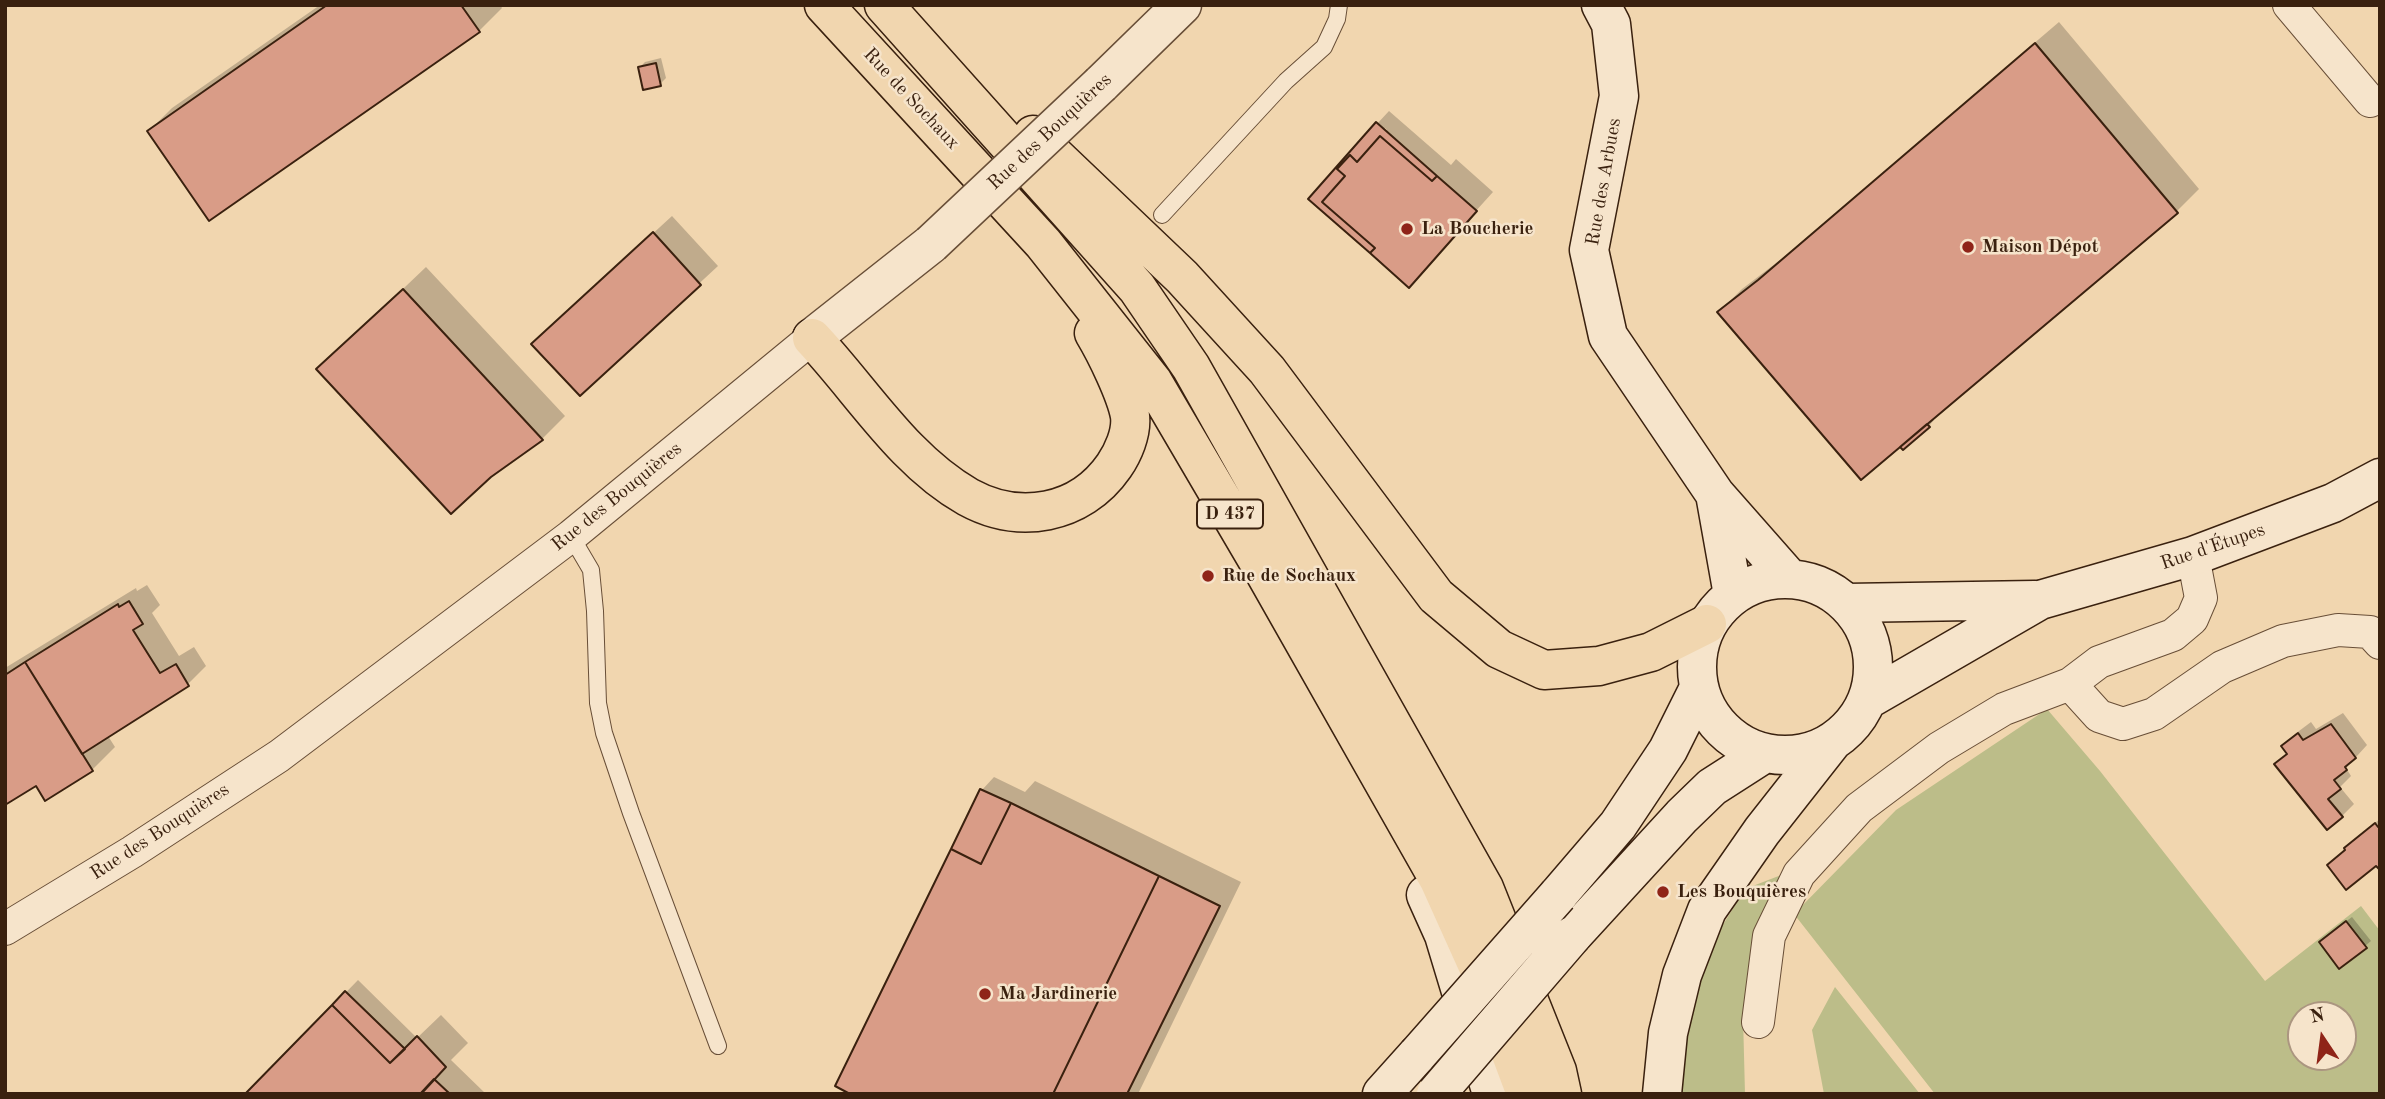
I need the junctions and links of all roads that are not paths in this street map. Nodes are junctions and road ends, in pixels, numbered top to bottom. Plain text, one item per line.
1 (824, 5) edge
2 (884, 5) edge
3 (897, 5) edge
4 (1182, 5) edge
5 (1339, 5) edge
6 (1601, 5) edge
7 (2289, 5) edge
8 (2370, 101) dead end
9 (1162, 215) dead end
10 (1043, 243) junction
11 (812, 338) junction
12 (2380, 478) edge
13 (1715, 494) junction
14 (571, 536) junction
15 (2193, 556) junction
16 (1789, 578) junction
17 (1733, 595) junction
18 (2040, 600) junction
19 (1847, 603) junction
20 (1707, 624) junction
21 (2380, 643) edge
22 (2070, 684) junction
23 (1699, 688) junction
24 (1867, 700) junction
25 (1361, 741) junction
26 (1832, 741) junction
27 (1765, 753) junction
28 (5, 929) edge
29 (1758, 1022) dead end
30 (718, 1046) dead end
31 (1382, 1094) edge
32 (1436, 1094) edge
33 (1492, 1094) edge
34 (1526, 1094) edge
35 (1562, 1094) edge
36 (1662, 1094) edge

1 - 10 main road, Rue de Sochaux / D 437
2 - 35 main road, D 437
3 - 20 main road
4 - 11 main road, Rue des Bouquières, bridge
5 - 9 lane
6 - 13 main road, Rue des Arbues
7 - 8 street
10 - 11 main road
10 - 25 main road, Rue de Sochaux / D 437
11 - 14 street, Rue des Bouquières
12 - 15 main road, Rue d'Étupes
13 - 16 main road, Rue des Arbues
13 - 17 main road, Rue des Arbues
14 - 28 street, Rue des Bouquières
14 - 30 lane
15 - 18 main road, Rue d'Étupes
15 - 22 street
16 - 17 main road
16 - 19 main road
17 - 20 main road
18 - 19 main road, Rue d'Étupes
18 - 24 main road, Rue d'Étupes
19 - 24 main road
20 - 23 main road
21 - 22 street
22 - 29 street
23 - 27 main road
23 - 31 main road, bridge
24 - 26 main road
25 - 33 main road
25 - 34 main road, Rue de Sochaux / D 437
26 - 27 main road
26 - 36 main road
27 - 32 main road, bridge

